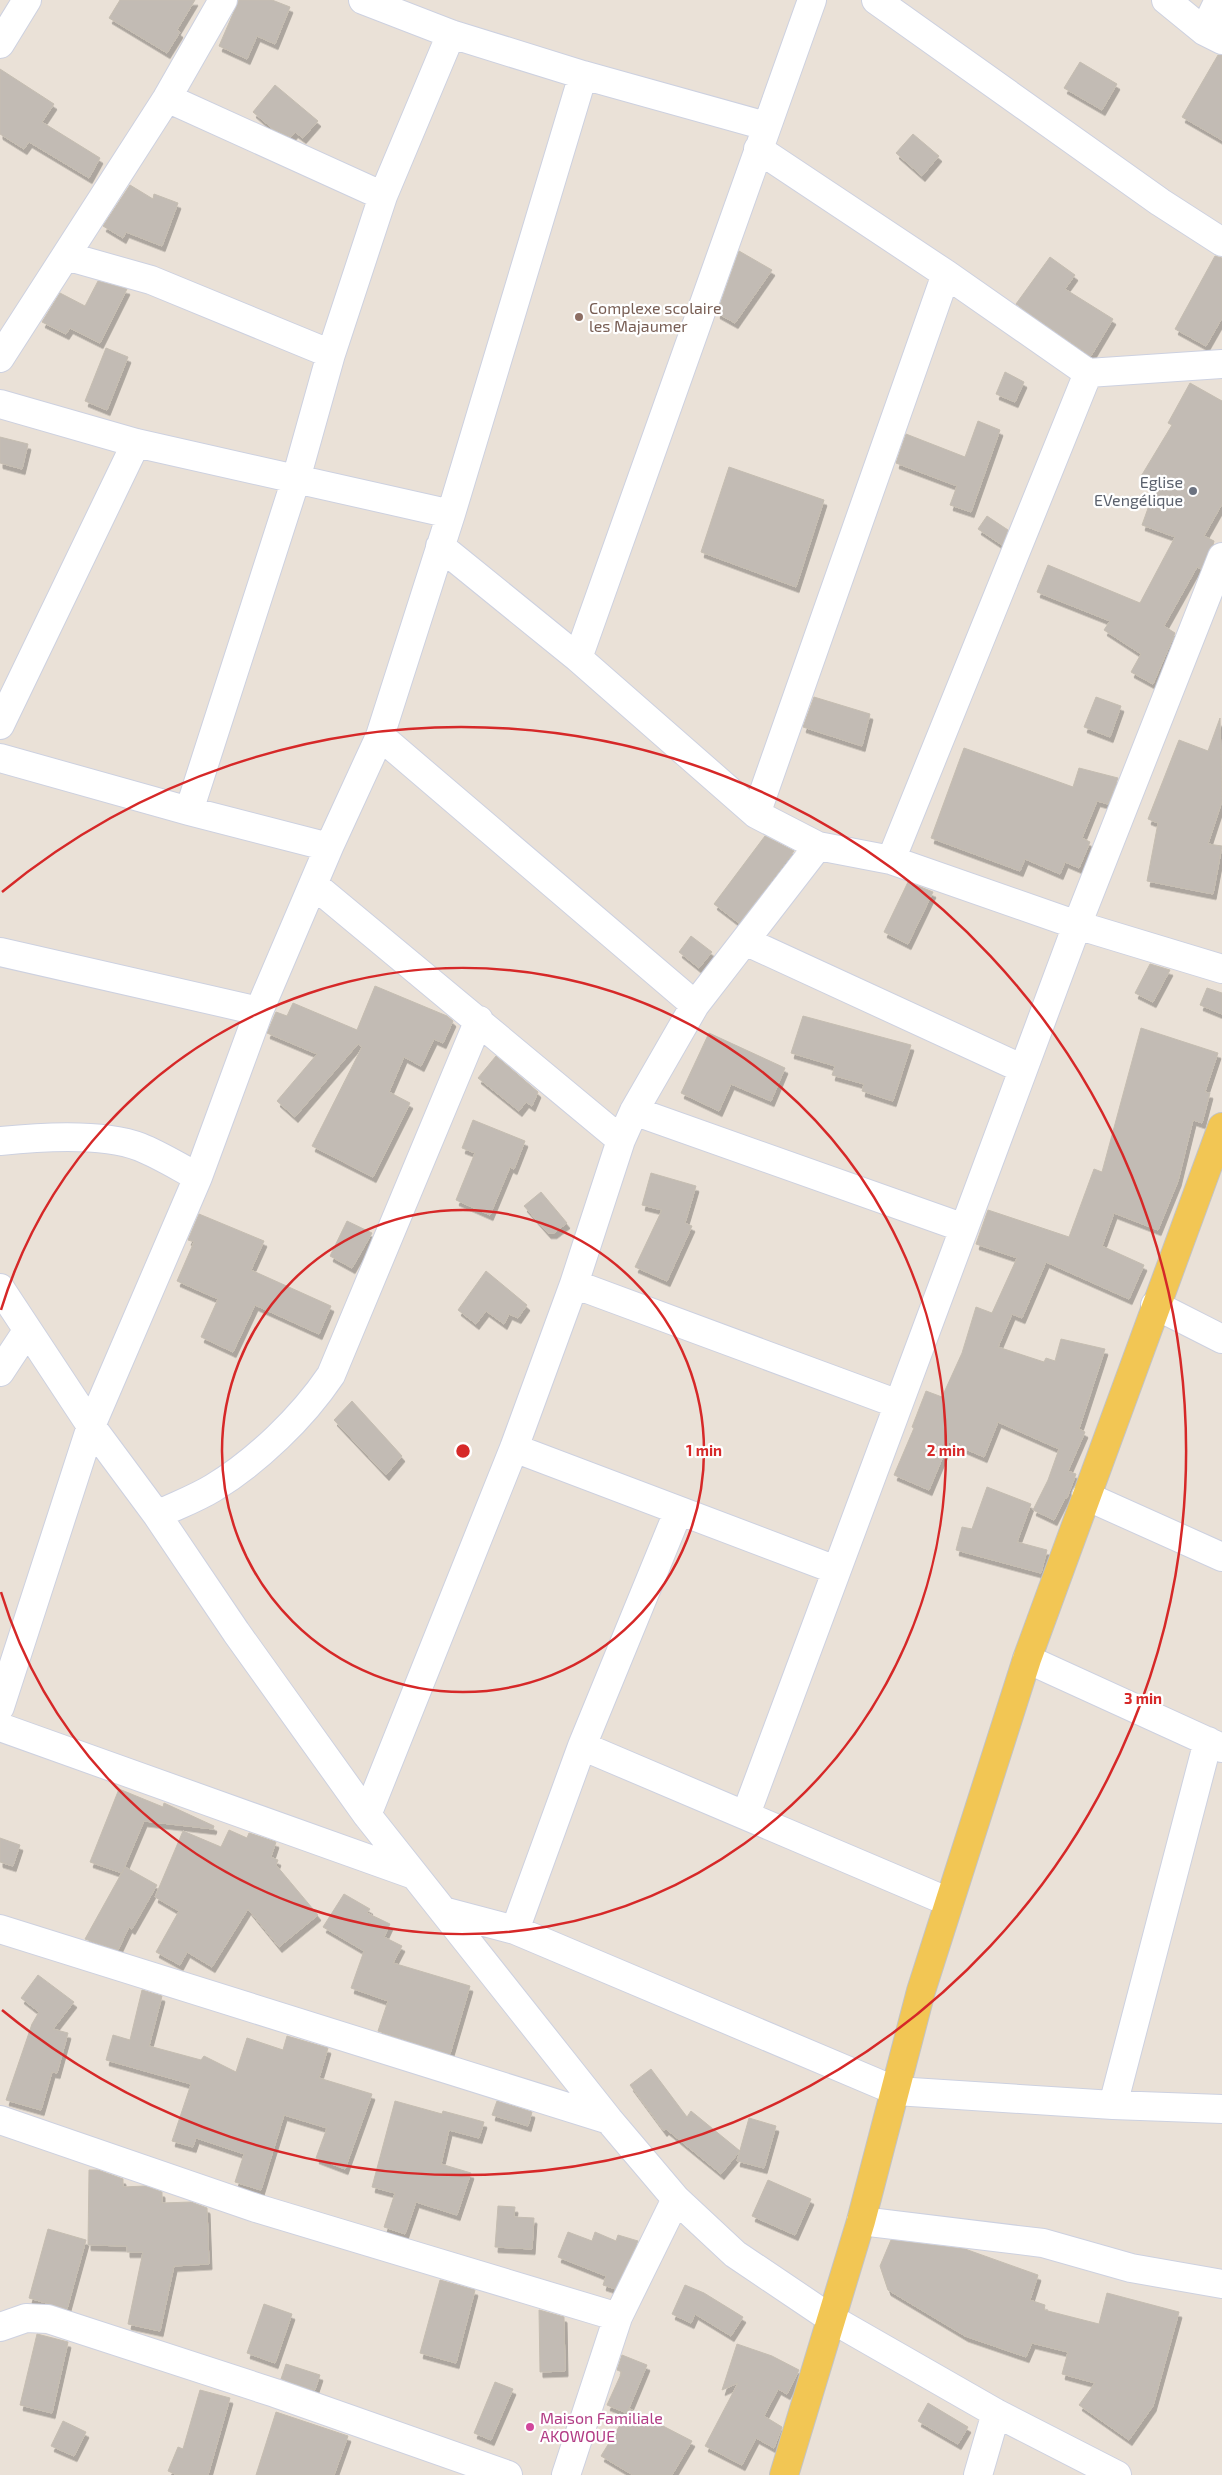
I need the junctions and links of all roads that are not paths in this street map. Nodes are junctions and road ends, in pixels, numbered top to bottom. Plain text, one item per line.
1 (27, 0) edge
2 (222, 0) edge
3 (363, 0) edge
4 (812, 0) edge
5 (876, 0) edge
6 (1166, 0) edge
7 (1218, 0) edge
8 (452, 34) junction
9 (1213, 36) edge
10 (0, 44) edge
11 (583, 75) junction
12 (167, 98) junction
13 (762, 137) junction
14 (383, 196) junction
15 (1222, 242) edge
16 (66, 256) junction
17 (946, 274) junction
18 (331, 354) junction
19 (0, 358) edge
20 (1222, 364) edge
21 (1088, 373) junction
22 (0, 404) edge
23 (136, 443) junction
24 (296, 479) junction
25 (451, 514) junction
26 (440, 546) junction
27 (1222, 557) edge
28 (578, 658) junction
29 (0, 725) edge
30 (380, 736) junction
31 (0, 758) edge
32 (189, 811) junction
33 (756, 814) junction
34 (818, 846) junction
35 (329, 847) junction
36 (891, 860) junction
37 (314, 885) junction
38 (1077, 924) junction
39 (745, 941) junction
40 (0, 952) edge
41 (1222, 969) edge
42 (695, 1005) junction
43 (259, 1011) junction
44 (479, 1020) junction
45 (1023, 1069) junction
46 (634, 1111) junction
47 (1222, 1127) edge
48 (621, 1140) junction
49 (0, 1141) edge
50 (198, 1177) junction
51 (964, 1228) junction
52 (574, 1284) junction
53 (0, 1288) edge
54 (1155, 1305) junction
55 (26, 1331) junction
56 (1222, 1339) edge
57 (0, 1372) edge
58 (898, 1404) junction
59 (91, 1426) junction
60 (514, 1448) junction
61 (1086, 1496) junction
62 (678, 1512) junction
63 (157, 1515) junction
64 (1222, 1557) edge
65 (836, 1570) junction
66 (1028, 1659) junction
67 (0, 1707) edge
68 (0, 1727) edge
69 (1215, 1744) edge
70 (582, 1746) junction
71 (746, 1814) junction
72 (367, 1815) junction
73 (414, 1875) junction
74 (949, 1902) junction
75 (443, 1911) junction
76 (0, 1929) edge
77 (515, 1930) junction
78 (896, 2091) junction
79 (1112, 2105) junction
80 (1222, 2109) edge
81 (0, 2120) edge
82 (609, 2120) junction
83 (676, 2199) junction
84 (861, 2221) junction
85 (1222, 2284) edge
86 (618, 2317) junction
87 (830, 2318) junction
88 (0, 2327) edge
89 (996, 2413) junction
90 (508, 2475) edge
91 (566, 2475) edge
92 (784, 2475) edge
93 (978, 2475) edge
94 (1118, 2475) edge

1 - 10 street
2 - 12 street
3 - 8 street
4 - 13 street
5 - 15 street
6 - 9 street
7 - 9 street
8 - 11 street
8 - 14 street
11 - 13 street
11 - 25 street
12 - 14 street
12 - 16 street
13 - 17 street
13 - 28 street
14 - 18 street
16 - 18 street
16 - 19 street
17 - 21 street
17 - 33 street
18 - 24 street
20 - 21 street
21 - 36 street
22 - 23 street
23 - 24 street
23 - 29 street
24 - 25 street
24 - 32 street
25 - 26 street
26 - 28 street
26 - 30 street
27 - 38 street
28 - 33 street
30 - 35 street
30 - 42 street
31 - 32 street
32 - 35 street
33 - 34 street
34 - 36 street
34 - 39 street
35 - 37 street
36 - 38 street
37 - 43 street
37 - 44 street
38 - 41 street
38 - 45 street
39 - 42 street
39 - 45 street
40 - 43 street
42 - 46 street
43 - 50 street
44 - 48 street
44 - 63 street
45 - 51 street
46 - 48 street
46 - 51 street
47 - 54 main road
48 - 52 street
49 - 50 street
50 - 59 street
51 - 58 street
52 - 58 street
52 - 60 street
53 - 55 street
54 - 56 street
54 - 61 main road
55 - 57 street
55 - 59 street
58 - 65 street
59 - 63 street
59 - 67 street
60 - 62 street
60 - 72 street
61 - 64 street
61 - 66 main road
62 - 65 street
62 - 70 street
63 - 72 street
65 - 71 street
66 - 69 street
66 - 74 main road
68 - 73 street
69 - 79 street
70 - 71 street
70 - 77 street
71 - 74 street
72 - 73 street
73 - 75 street
74 - 78 main road
75 - 77 street
75 - 82 street
76 - 82 street
77 - 78 street
78 - 79 street
78 - 84 main road
79 - 80 street
81 - 86 street
82 - 83 street
83 - 86 street
83 - 87 street
84 - 85 street
84 - 87 main road
86 - 91 street
87 - 89 street
87 - 92 main road
88 - 90 street
89 - 93 street
89 - 94 street

